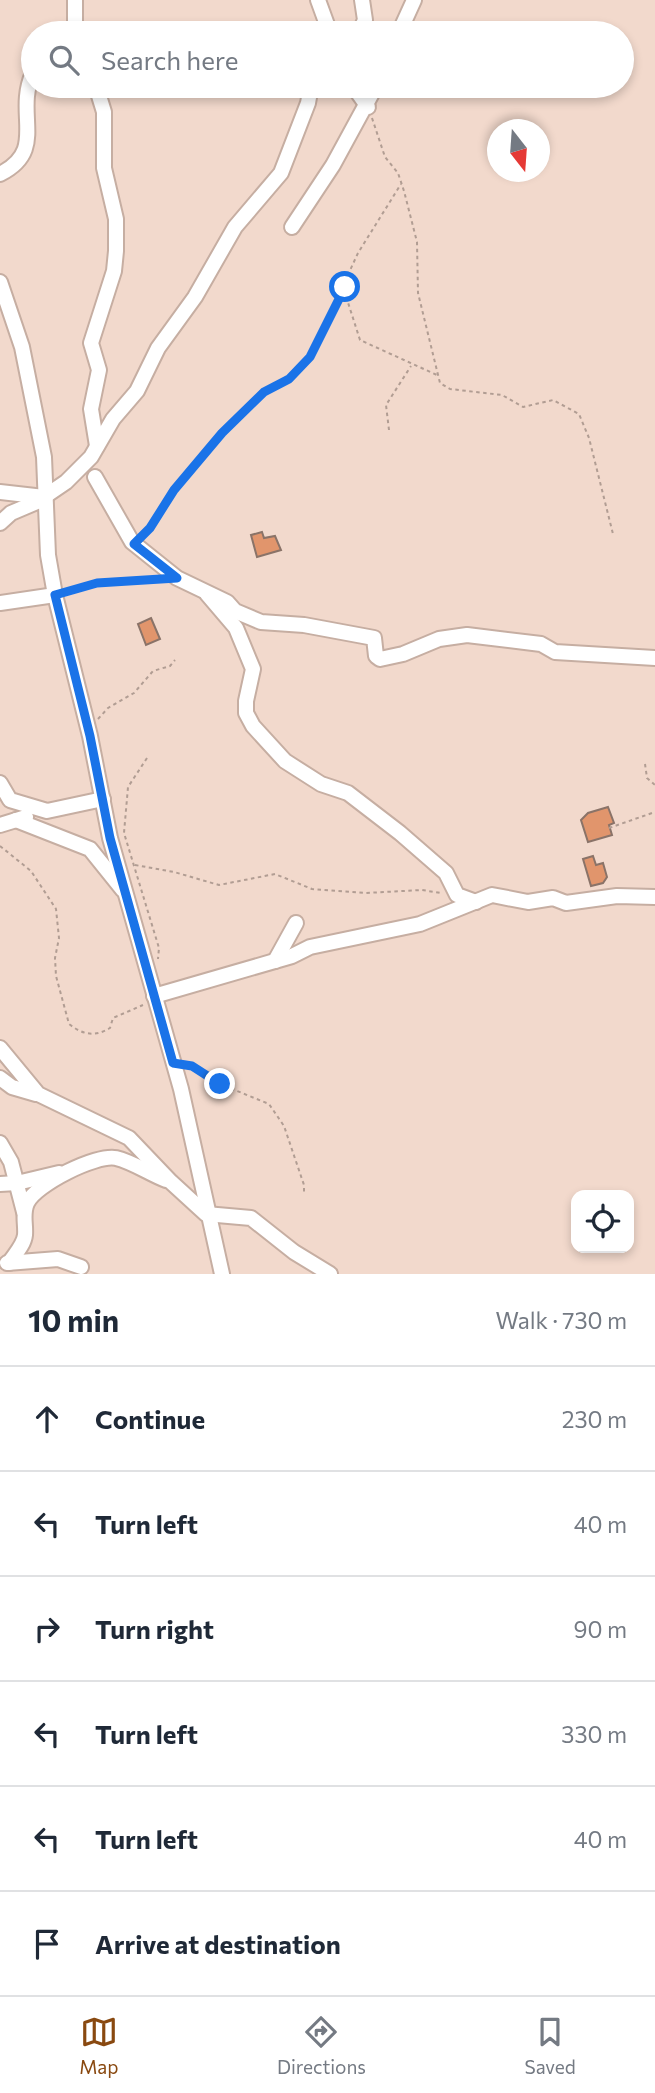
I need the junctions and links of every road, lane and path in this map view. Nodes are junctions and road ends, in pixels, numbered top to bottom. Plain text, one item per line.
1 (75, 0) edge
2 (318, 0) edge
3 (362, 0) edge
4 (414, 0) edge
5 (75, 21) edge
6 (317, 21) edge
7 (326, 21) edge
8 (365, 21) edge
9 (404, 21) edge
10 (26, 98) edge
11 (100, 98) edge
12 (309, 98) edge
13 (362, 98) edge
14 (370, 98) edge
15 (367, 105) junction
16 (0, 174) edge
17 (402, 183) junction
18 (292, 227) dead end
19 (0, 282) edge
20 (344, 290) junction
21 (411, 365) junction
22 (438, 375) junction
23 (389, 430) dead end
24 (97, 447) junction
25 (95, 477) dead end
26 (0, 492) edge
27 (44, 498) junction
28 (0, 523) edge
29 (613, 534) dead end
30 (134, 544) junction
31 (177, 578) junction
32 (207, 594) junction
33 (55, 595) junction
34 (0, 603) edge
35 (655, 658) edge
36 (175, 660) dead end
37 (90, 736) junction
38 (147, 758) dead end
39 (645, 764) dead end
40 (0, 783) edge
41 (655, 785) edge
42 (103, 799) junction
43 (47, 811) junction
44 (655, 813) edge
45 (16, 820) junction
46 (0, 825) edge
47 (609, 828) dead end
48 (0, 846) edge
49 (135, 865) junction
50 (125, 892) junction
51 (655, 897) edge
52 (461, 898) junction
53 (478, 902) junction
54 (296, 923) dead end
55 (275, 961) junction
56 (147, 974) junction
57 (155, 1002) junction
58 (0, 1048) edge
59 (173, 1063) junction
60 (0, 1078) edge
61 (38, 1094) junction
62 (0, 1143) edge
63 (77, 1168) junction
64 (170, 1182) junction
65 (17, 1183) junction
66 (0, 1184) edge
67 (304, 1195) dead end
68 (24, 1214) junction
69 (206, 1214) junction
70 (5, 1264) edge
71 (81, 1268) dead end
72 (222, 1274) edge
73 (330, 1274) edge

1 - 5 street
2 - 6 street
2 - 7 street
3 - 8 street
4 - 9 street
10 - 16 street
11 - 24 street
12 - 24 street
13 - 15 street
14 - 15 street
15 - 17 path
15 - 18 street
17 - 20 path
17 - 22 path
19 - 27 street
20 - 21 path
20 - 30 path
21 - 22 path
21 - 23 path
22 - 29 path
24 - 27 street
25 - 30 street
26 - 27 street
27 - 28 street
27 - 33 street
30 - 31 street
31 - 32 street
31 - 33 path
32 - 35 street
32 - 52 street
33 - 34 street
33 - 37 street
36 - 37 path
37 - 42 street
38 - 49 path
39 - 41 path
40 - 43 street
42 - 43 street
42 - 50 street
43 - 45 street
44 - 47 path
45 - 46 street
45 - 50 street
48 - 57 path
49 - 52 path
49 - 56 path
50 - 56 street
51 - 53 street
52 - 53 street
53 - 55 street
54 - 55 street
55 - 57 street
56 - 57 street
57 - 59 street
58 - 61 street
59 - 67 path
59 - 69 street
60 - 61 street
61 - 64 street
62 - 65 street
63 - 64 street
63 - 65 street
63 - 68 street
64 - 69 street
65 - 66 street
65 - 68 street
68 - 70 street
69 - 72 street
69 - 73 street
70 - 71 street

